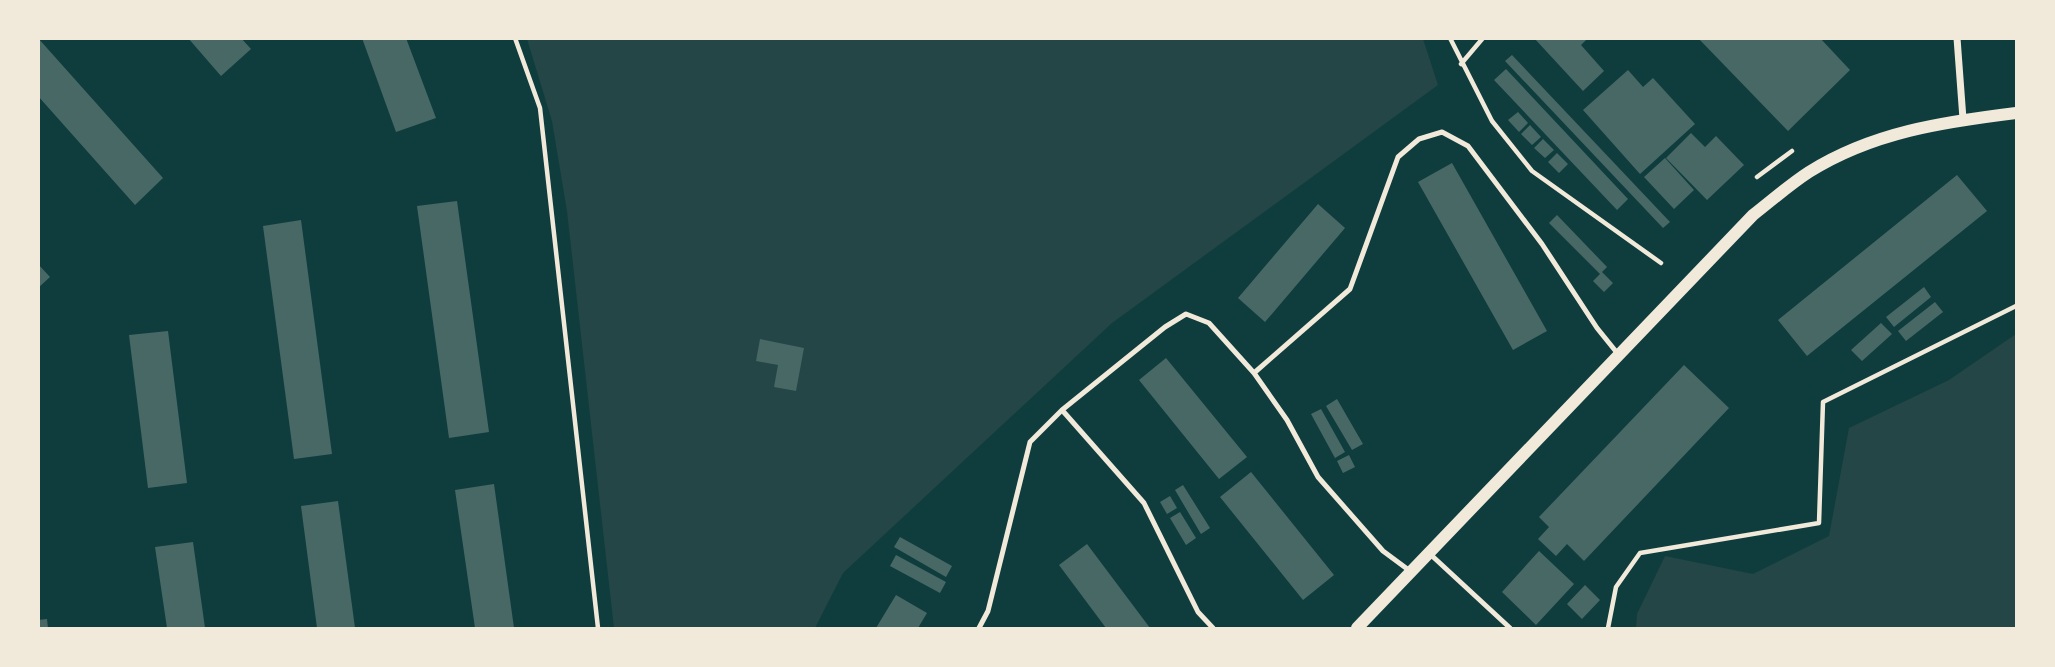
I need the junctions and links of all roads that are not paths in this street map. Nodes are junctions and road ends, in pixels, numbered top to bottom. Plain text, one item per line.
1 (1957, 38) edge
2 (2017, 113) edge
3 (1963, 119) junction
4 (1618, 354) junction
5 (1254, 373) junction
6 (1062, 410) junction
7 (1428, 552) junction
8 (1410, 571) junction
9 (979, 628) edge
10 (1213, 628) edge
11 (1357, 628) edge
12 (1510, 628) edge

1 - 3 street
2 - 3 street
3 - 4 street
4 - 5 lane
4 - 7 street
5 - 6 lane
5 - 8 lane
6 - 9 lane
6 - 10 lane
7 - 8 street
7 - 12 lane
8 - 11 street

